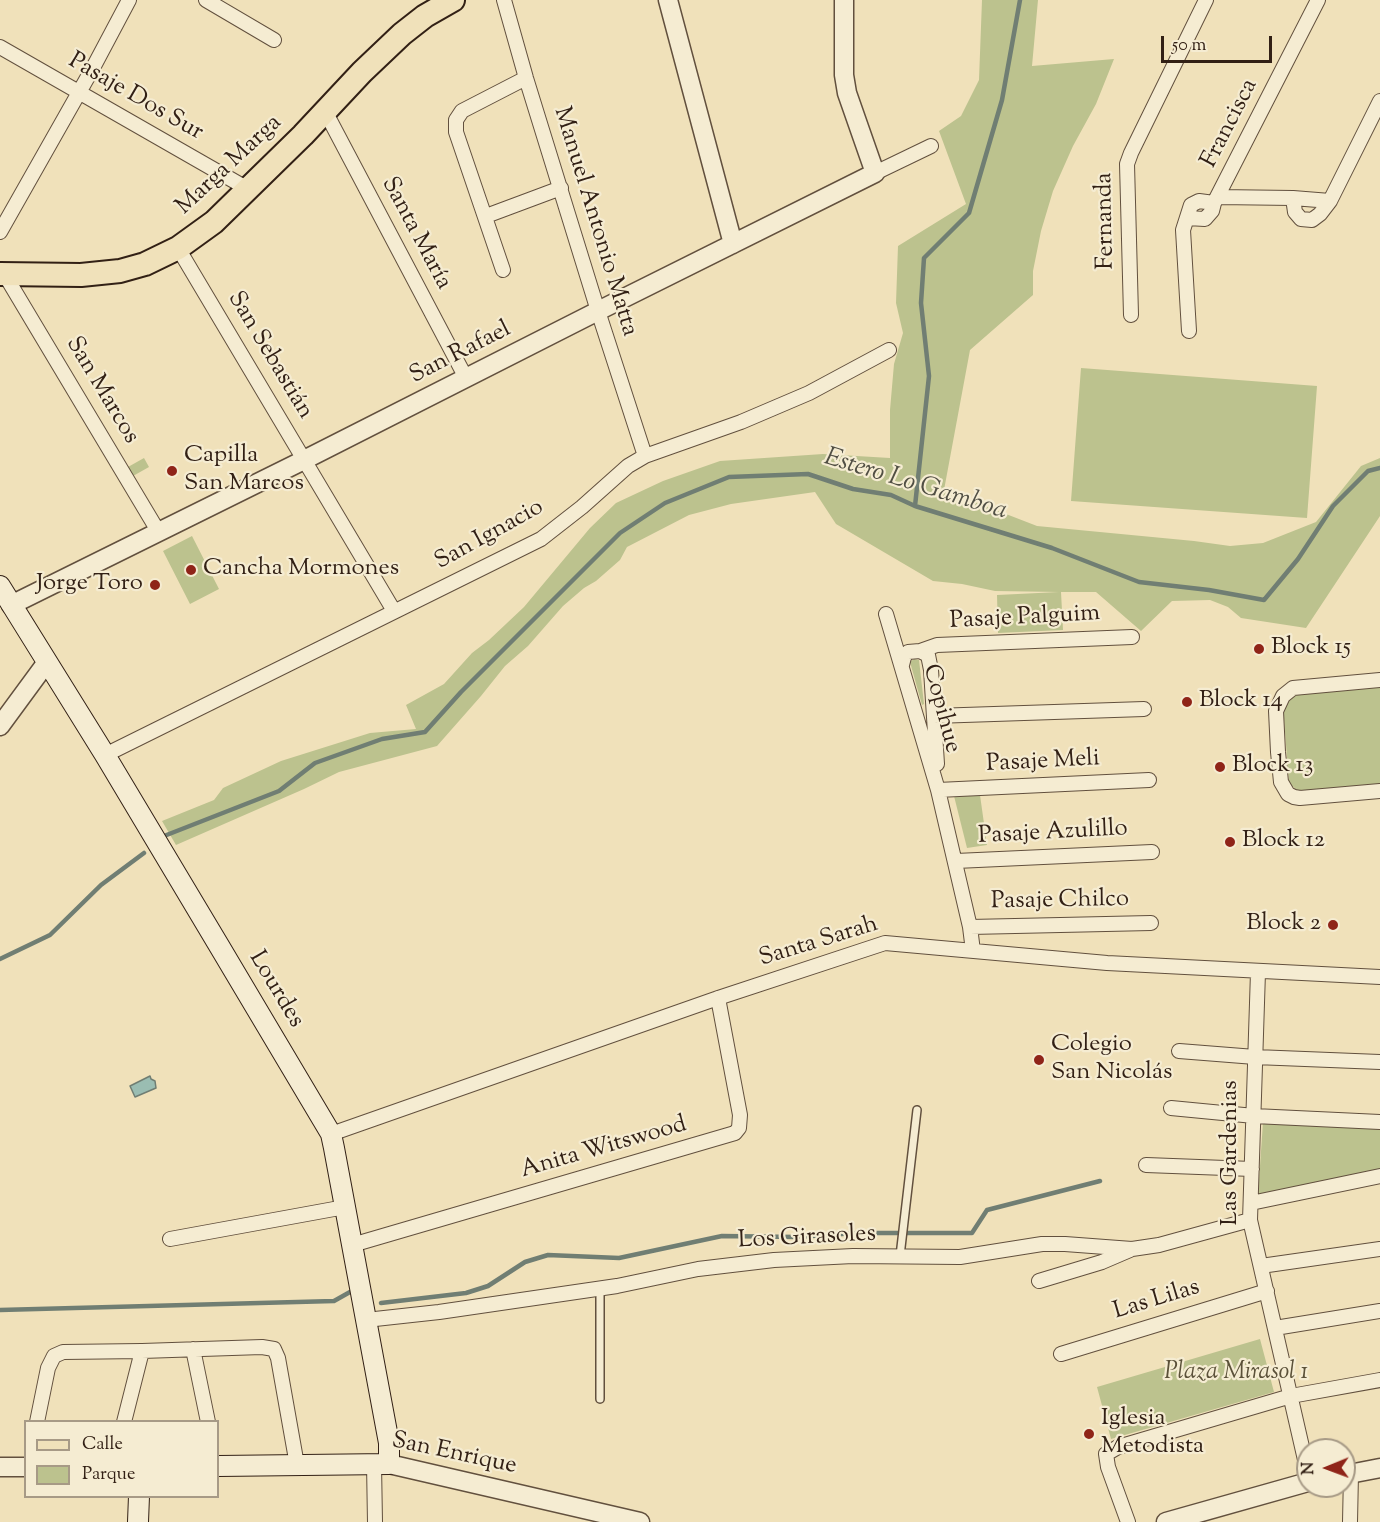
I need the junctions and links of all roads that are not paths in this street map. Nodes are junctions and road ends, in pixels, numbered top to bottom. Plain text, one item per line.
1 (129, 0) edge
2 (206, 0) edge
3 (504, 0) edge
4 (668, 0) edge
5 (844, 0) edge
6 (1206, 0) edge
7 (1318, 0) edge
8 (448, 1) edge
9 (274, 40) dead end
10 (0, 47) edge
11 (526, 78) junction
12 (78, 92) junction
13 (1380, 101) edge
14 (325, 111) junction
15 (931, 146) dead end
16 (875, 173) junction
17 (561, 188) junction
18 (248, 189) junction
19 (1293, 198) junction
20 (1216, 200) junction
21 (1330, 201) junction
22 (486, 216) junction
23 (0, 232) edge
24 (733, 244) junction
25 (178, 248) junction
26 (503, 270) dead end
27 (3, 274) edge
28 (598, 311) junction
29 (1131, 315) dead end
30 (1189, 331) dead end
31 (889, 350) dead end
32 (466, 378) junction
33 (645, 456) junction
34 (304, 460) junction
35 (158, 531) junction
36 (0, 586) edge
37 (11, 605) junction
38 (394, 611) junction
39 (886, 615) dead end
40 (1132, 637) dead end
41 (921, 651) junction
42 (47, 662) junction
43 (902, 665) junction
44 (1380, 680) edge
45 (1144, 709) dead end
46 (934, 716) junction
47 (0, 726) edge
48 (105, 755) junction
49 (1149, 780) dead end
50 (938, 790) junction
51 (1380, 790) edge
52 (1152, 852) dead end
53 (956, 861) junction
54 (1151, 923) dead end
55 (970, 927) junction
56 (973, 951) junction
57 (1258, 972) junction
58 (1380, 978) edge
59 (718, 998) junction
60 (1179, 1051) dead end
61 (1255, 1057) junction
62 (1380, 1062) edge
63 (1171, 1108) dead end
64 (917, 1110) dead end
65 (1254, 1116) junction
66 (1380, 1122) edge
67 (331, 1134) junction
68 (1146, 1165) dead end
69 (1252, 1169) junction
70 (1380, 1176) edge
71 (1251, 1203) junction
72 (345, 1207) junction
73 (1250, 1220) junction
74 (170, 1239) dead end
75 (352, 1245) junction
76 (1132, 1249) junction
77 (1380, 1249) edge
78 (900, 1256) junction
79 (1261, 1266) junction
80 (1039, 1281) dead end
81 (600, 1288) junction
82 (1266, 1291) junction
83 (1380, 1311) edge
84 (366, 1320) junction
85 (1275, 1328) junction
86 (193, 1349) junction
87 (142, 1351) junction
88 (1061, 1354) dead end
89 (1380, 1380) edge
90 (1291, 1396) junction
91 (600, 1399) dead end
92 (38, 1420) edge
93 (125, 1420) edge
94 (208, 1420) edge
95 (1300, 1438) edge
96 (382, 1464) junction
97 (219, 1466) edge
98 (297, 1466) junction
99 (0, 1467) edge
100 (24, 1467) edge
101 (1380, 1468) edge
102 (1356, 1472) edge
103 (1296, 1485) edge
104 (139, 1498) edge
105 (1348, 1498) edge
106 (138, 1522) edge
107 (375, 1522) edge
108 (640, 1522) edge
109 (1128, 1522) edge
110 (1168, 1522) edge
111 (1350, 1522) edge

1 - 12 street
2 - 9 street
3 - 11 street, Manuel Antonio Matta
4 - 24 street
5 - 16 street
6 - 29 street, Fernanda
7 - 20 street, Francisca
8 - 14 main road, Marga Marga
10 - 12 street, Pasaje Dos Sur
11 - 17 street, Manuel Antonio Matta
11 - 22 street
12 - 18 street, Pasaje Dos Sur
12 - 23 street
13 - 21 street
14 - 18 main road, Marga Marga
14 - 32 street, Santa María
15 - 16 street, San Rafael
16 - 24 street, San Rafael
17 - 22 street
17 - 28 street, Manuel Antonio Matta
18 - 25 main road, Marga Marga
19 - 20 street
19 - 21 street
19 - 21 street
20 - 30 street, Francisca
22 - 26 street
24 - 28 street, San Rafael
25 - 27 main road, Marga Marga
25 - 34 street, San Sebastián
27 - 35 street, San Marcos
28 - 32 street, San Rafael
28 - 33 street, Manuel Antonio Matta
31 - 33 street, San Ignacio
32 - 34 street, San Rafael
33 - 38 street, San Ignacio
34 - 35 street, San Rafael
34 - 38 street, San Sebastián
35 - 37 street, San Rafael
36 - 37 main road, Lourdes
37 - 42 main road, Lourdes
38 - 48 street, San Ignacio
39 - 43 street
40 - 41 street, Pasaje Palguim
41 - 43 street, Copihue
41 - 46 street, Copihue
42 - 47 street
42 - 48 main road, Lourdes
43 - 50 street, Copihue
44 - 51 street
45 - 46 street
46 - 50 street, Copihue
48 - 67 main road, Lourdes
49 - 50 street, Pasaje Meli
50 - 53 street, Copihue
52 - 53 street, Pasaje Azulillo
53 - 55 street, Copihue
54 - 55 street, Pasaje Chilco
55 - 56 street, Copihue
56 - 57 street, Santa Sarah
56 - 59 street, Santa Sarah
57 - 58 street, Santa Sarah
57 - 61 street, Las Gardenias
59 - 67 street, Santa Sarah
59 - 75 street, Anita Witswood
60 - 61 street
61 - 62 street
61 - 65 street, Las Gardenias
63 - 65 street
64 - 78 lane
65 - 66 street
65 - 69 street, Las Gardenias
67 - 72 main road, Lourdes
68 - 69 street
69 - 71 street, Las Gardenias
70 - 71 street
71 - 73 street, Las Gardenias
72 - 74 street
72 - 75 main road, Lourdes
73 - 76 street, Los Girasoles
73 - 79 street, Las Gardenias
75 - 84 main road, Lourdes
76 - 78 street, Los Girasoles
76 - 80 street
77 - 79 street
78 - 81 street, Los Girasoles
79 - 82 street, Las Gardenias
81 - 84 street, Los Girasoles
81 - 91 lane
82 - 85 street, Las Gardenias
82 - 88 street, Las Lilas
83 - 85 street
84 - 96 main road, Lourdes
85 - 90 street, Las Gardenias
86 - 87 street
86 - 94 street
86 - 98 street
87 - 92 street
87 - 93 street
89 - 90 street
90 - 95 street, Las Gardenias
90 - 109 street
96 - 98 main road, San Enrique
96 - 107 street
96 - 108 street, San Enrique
97 - 98 main road, San Enrique
99 - 100 street
101 - 102 street
103 - 110 street
104 - 106 main road
105 - 111 street

